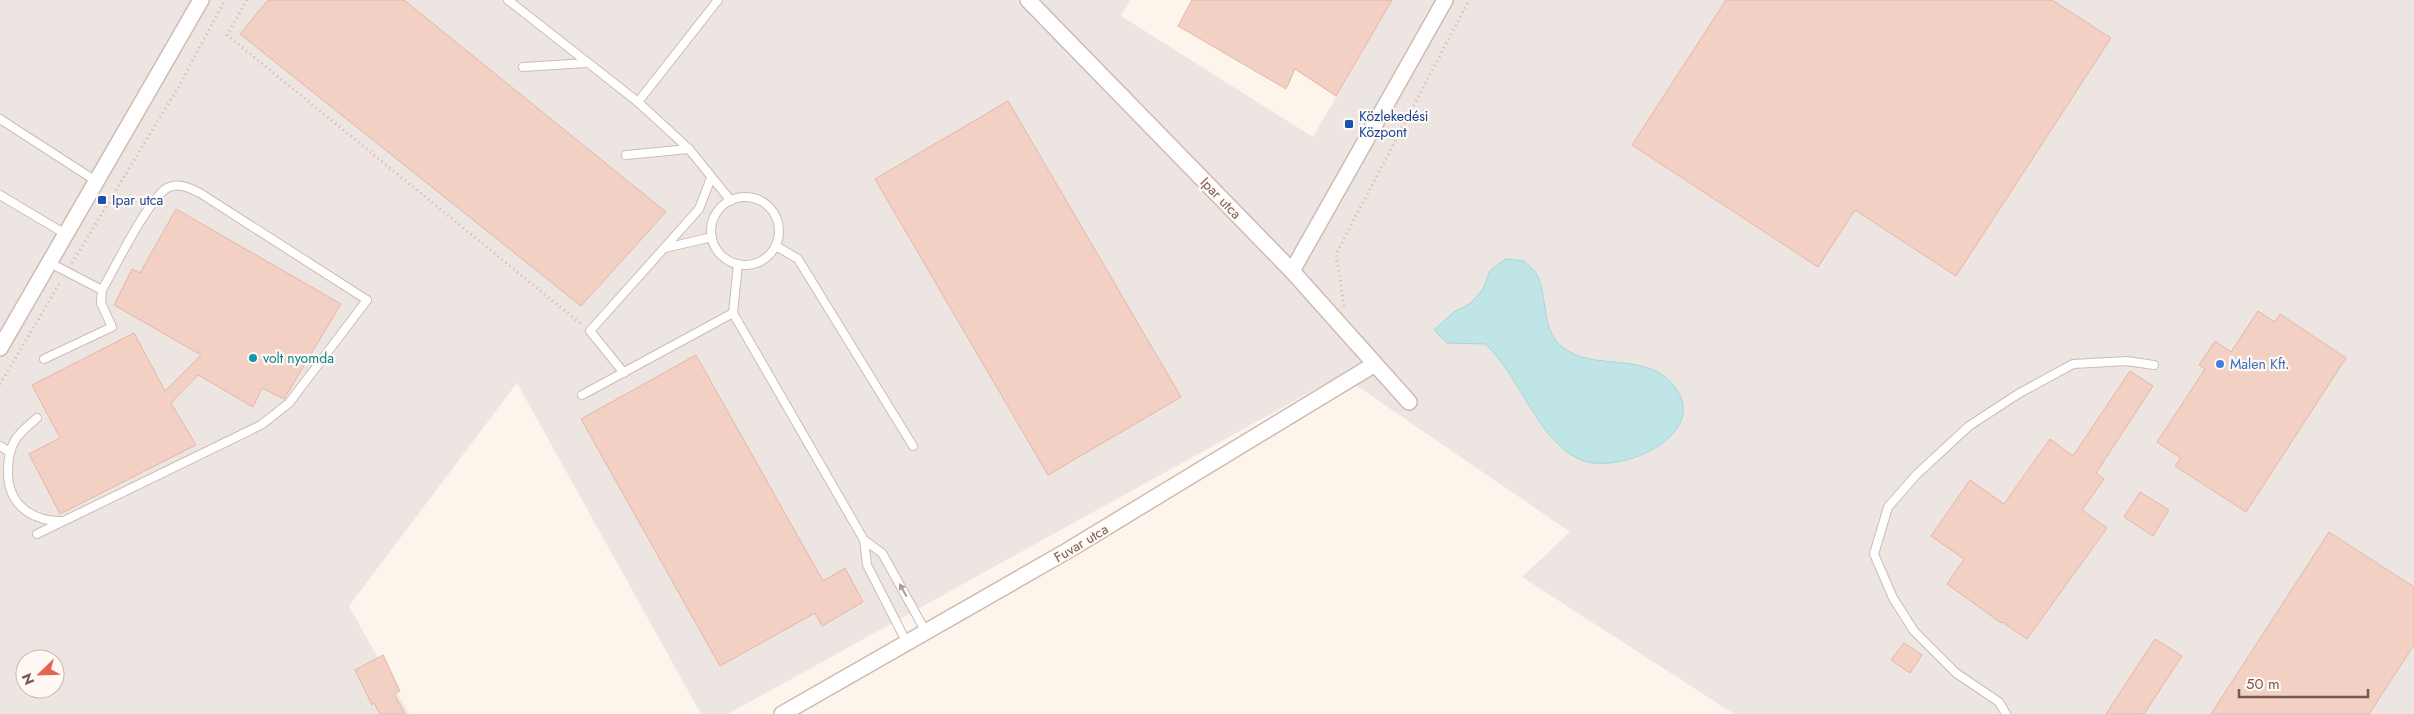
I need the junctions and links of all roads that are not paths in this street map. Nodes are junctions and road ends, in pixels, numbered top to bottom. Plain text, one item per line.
1 (201, 0) edge
2 (508, 0) edge
3 (718, 0) edge
4 (1028, 0) edge
5 (1445, 0) edge
6 (586, 63) junction
7 (523, 67) dead end
8 (638, 102) junction
9 (0, 119) edge
10 (689, 149) junction
11 (626, 155) dead end
12 (711, 178) junction
13 (96, 181) junction
14 (0, 195) edge
15 (731, 200) junction
16 (67, 235) junction
17 (712, 237) junction
18 (776, 246) junction
19 (665, 248) junction
20 (50, 263) junction
21 (738, 264) junction
22 (1292, 271) junction
23 (102, 290) junction
24 (733, 313) junction
25 (0, 348) edge
26 (44, 359) dead end
27 (1375, 364) junction
28 (2154, 364) dead end
29 (624, 372) junction
30 (582, 395) dead end
31 (1409, 402) dead end
32 (37, 418) dead end
33 (0, 446) edge
34 (913, 446) dead end
35 (10, 452) junction
36 (63, 521) junction
37 (37, 534) dead end
38 (864, 540) junction
39 (926, 632) junction
40 (907, 643) junction
41 (782, 714) edge
42 (2006, 714) edge

1 - 13 street
2 - 6 lane
3 - 8 lane
4 - 22 street, Ipar utca
5 - 22 street
6 - 7 lane
6 - 8 lane
8 - 10 lane
9 - 13 lane
10 - 11 lane
10 - 12 lane
12 - 15 lane
12 - 19 lane
13 - 16 street
14 - 16 lane
15 - 17 lane
15 - 18 lane
16 - 20 street
17 - 19 lane
17 - 21 lane
18 - 21 lane
18 - 34 lane
19 - 29 lane
20 - 23 lane
20 - 25 street
21 - 24 lane
22 - 27 street, Ipar utca
23 - 26 lane
23 - 36 lane
24 - 29 lane
24 - 38 lane
27 - 31 street, Ipar utca
27 - 39 street, Fuvar utca
28 - 42 lane
29 - 30 lane
32 - 35 lane
33 - 35 lane
35 - 36 lane
36 - 37 lane
39 -> 38 lane
38 - 40 lane
39 - 40 street, Fuvar utca
40 - 41 street, Fuvar utca

